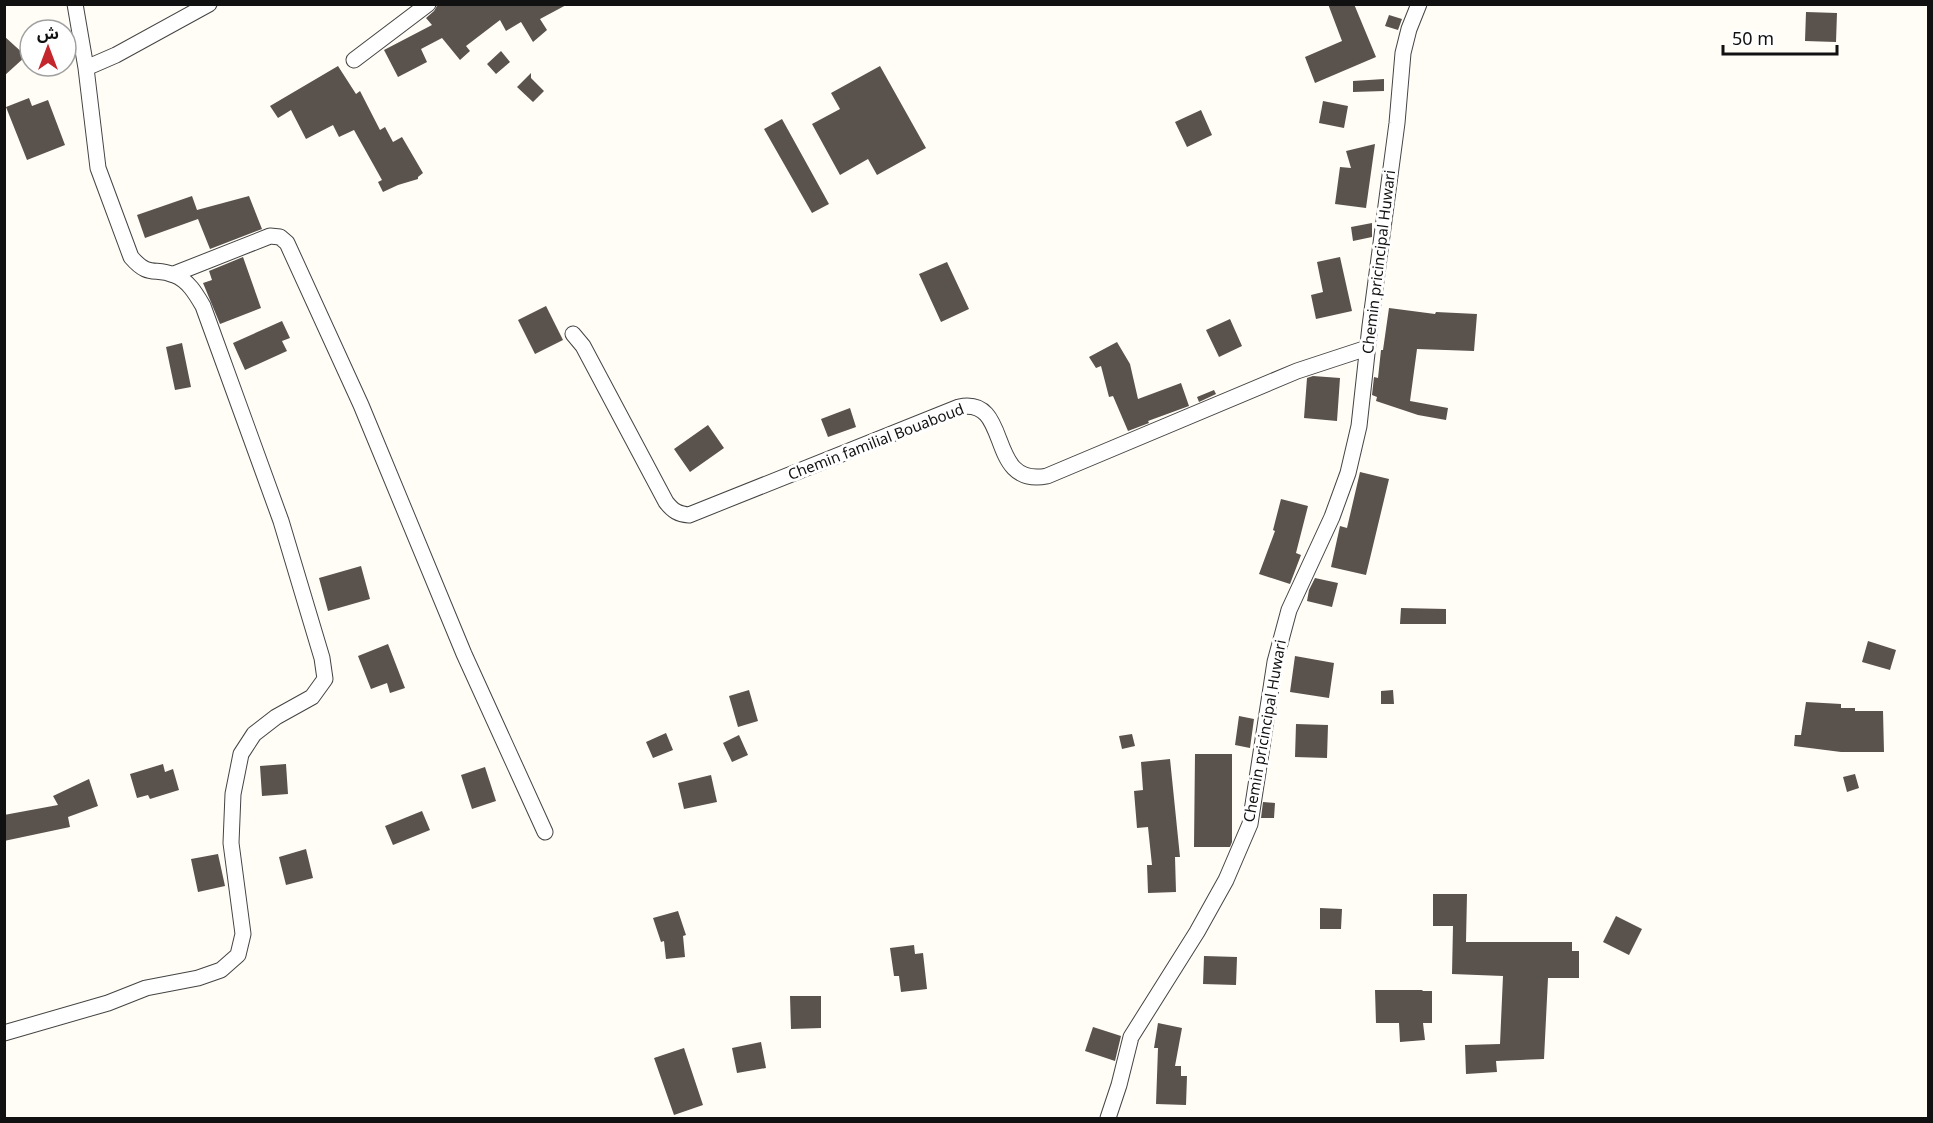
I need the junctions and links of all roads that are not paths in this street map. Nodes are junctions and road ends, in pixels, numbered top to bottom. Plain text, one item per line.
1 (75, 4) edge
2 (209, 4) edge
3 (428, 4) edge
4 (1419, 4) edge
5 (354, 60) dead end
6 (86, 68) junction
7 (174, 274) junction
8 (573, 334) dead end
9 (1367, 348) junction
10 (545, 832) dead end
11 (4, 1033) edge
12 (1108, 1119) edge

1 - 6 street
2 - 6 street
3 - 5 street
4 - 9 street, Chemin pricincipal Huwari
6 - 7 street
7 - 10 street
7 - 11 street
8 - 9 street, Chemin familial Bouaboud
9 - 12 street, Chemin pricincipal Huwari

